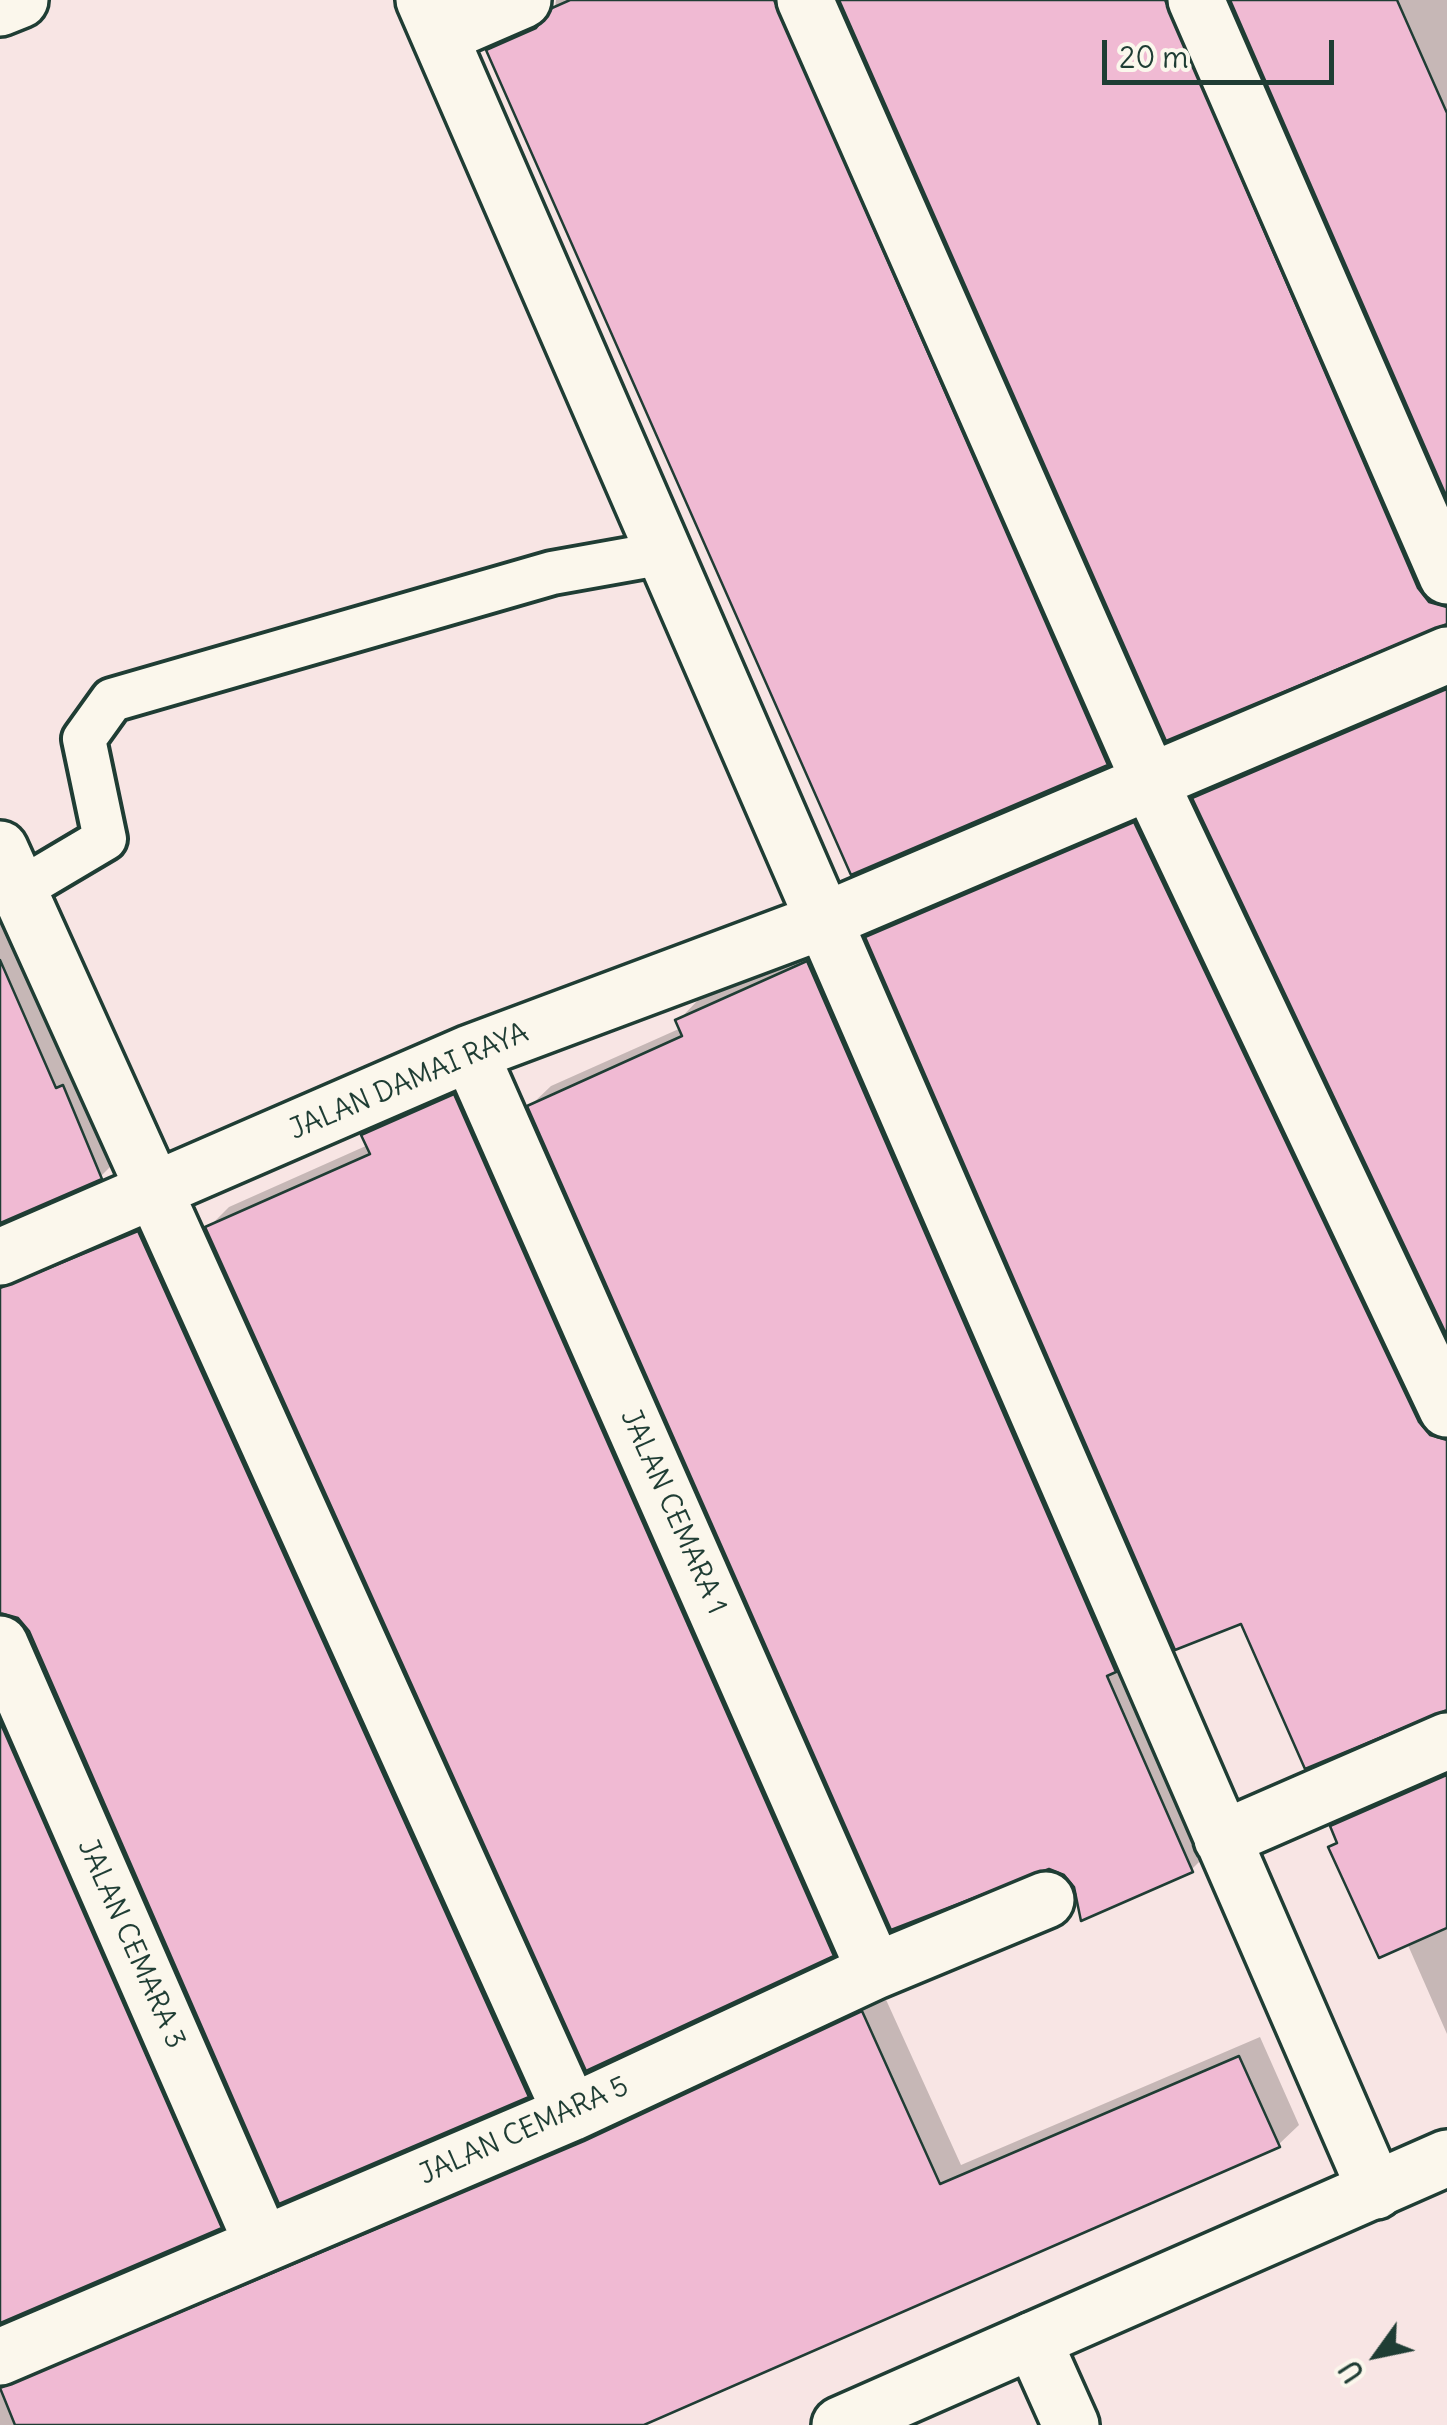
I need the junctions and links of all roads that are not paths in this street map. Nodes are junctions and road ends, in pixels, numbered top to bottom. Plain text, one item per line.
1 (20, 0) edge
2 (523, 0) edge
3 (805, 0) edge
4 (1196, 0) edge
5 (0, 8) edge
6 (432, 18) edge
7 (664, 553) junction
8 (1447, 576) edge
9 (1447, 654) edge
10 (1150, 782) junction
11 (6, 879) edge
12 (823, 921) junction
13 (470, 1054) junction
14 (152, 1191) junction
15 (0, 1257) edge
16 (1447, 1409) edge
17 (0, 1644) edge
18 (1447, 1740) edge
19 (1222, 1839) junction
20 (1046, 1900) dead end
21 (875, 1971) junction
22 (571, 2113) junction
23 (1447, 2158) edge
24 (1376, 2191) junction
25 (262, 2244) junction
26 (1033, 2340) junction
27 (0, 2356) edge
28 (840, 2425) edge
29 (1071, 2425) edge

1 - 5 street
2 - 6 street
3 - 10 street
4 - 8 street
6 - 7 street
7 - 11 lane
7 - 12 street
9 - 10 street, JALAN DAMAI RAYA
10 - 12 street, JALAN DAMAI RAYA
10 - 16 street
11 - 14 street
12 - 13 street, JALAN DAMAI RAYA
12 - 19 street
13 - 14 street, JALAN DAMAI RAYA
13 - 21 street, JALAN CEMARA 1
14 - 15 street, JALAN DAMAI RAYA
14 - 22 street
17 - 25 street, JALAN CEMARA 3
18 - 19 street
19 - 24 street
20 - 21 street, JALAN CEMARA 5
21 - 22 street, JALAN CEMARA 5
22 - 25 street, JALAN CEMARA 5
23 - 24 street
24 - 26 street
25 - 27 street, JALAN CEMARA 5
26 - 28 street
26 - 29 street

